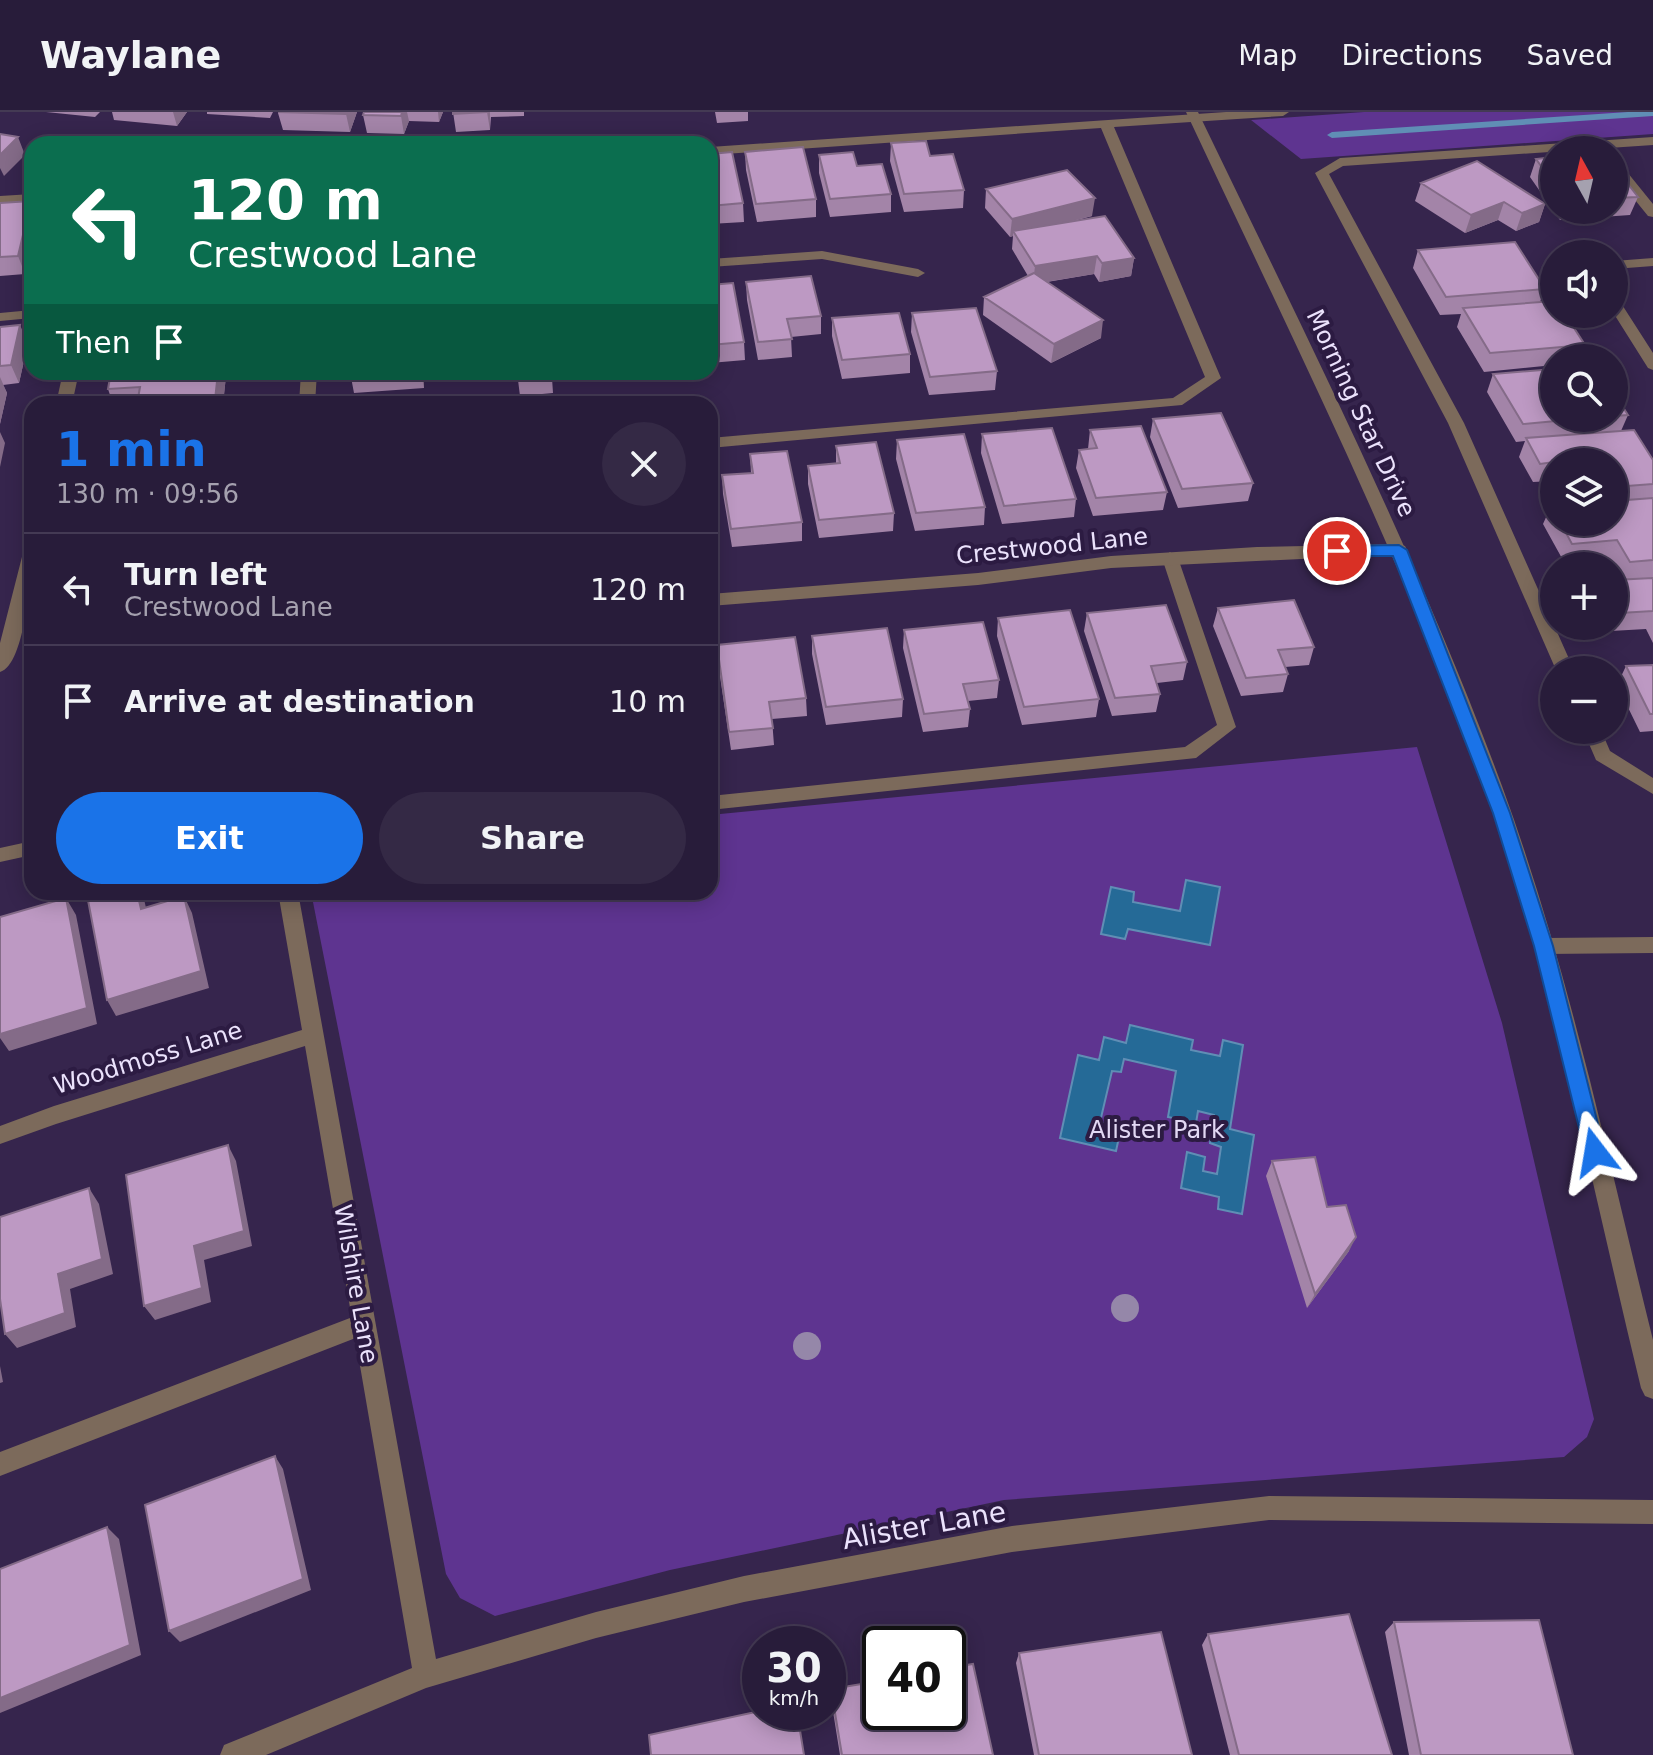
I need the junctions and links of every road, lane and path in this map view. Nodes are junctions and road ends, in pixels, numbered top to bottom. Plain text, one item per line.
1 (1283, 112) edge
2 (1193, 115) edge
3 (1106, 124) junction
4 (1653, 141) edge
5 (1628, 144) edge
6 (718, 150) edge
7 (1540, 151) edge
8 (1628, 182) edge
9 (24, 198) edge
10 (0, 200) edge
11 (1653, 213) edge
12 (718, 262) edge
13 (1653, 262) edge
14 (1628, 264) edge
15 (918, 273) dead end
16 (24, 315) edge
17 (0, 317) edge
18 (1628, 325) edge
19 (1653, 365) edge
20 (718, 442) edge
21 (1399, 550) junction
22 (1170, 558) junction
23 (24, 584) edge
24 (718, 599) edge
25 (1559, 656) edge
26 (0, 666) edge
27 (1598, 744) edge
28 (1653, 787) edge
29 (718, 802) edge
30 (24, 850) edge
31 (0, 855) edge
32 (289, 900) edge
33 (1653, 945) edge
34 (1544, 946) junction
35 (313, 1035) junction
36 (0, 1135) edge
37 (363, 1324) junction
38 (1653, 1388) edge
39 (0, 1464) edge
40 (1653, 1512) edge
41 (426, 1675) junction
42 (234, 1755) edge

1 - 2 street
2 - 3 street
2 - 21 street, Morning Star Drive
3 - 6 street
3 - 20 street
4 - 5 street
7 - 25 street
8 - 11 street
9 - 10 street
12 - 15 street
13 - 14 street
16 - 17 street
18 - 19 street
21 - 22 street, Crestwood Lane
21 - 34 street, Morning Star Drive
22 - 24 street, Crestwood Lane
22 - 29 street
23 - 26 street
27 - 28 street
30 - 31 street
32 - 35 street, Wilshire Lane
33 - 34 street
34 - 38 street, Morning Star Drive
35 - 36 street, Woodmoss Lane
35 - 37 street, Wilshire Lane
37 - 39 street
37 - 41 street, Wilshire Lane
40 - 41 street, Alister Lane
41 - 42 street, Alister Lane

